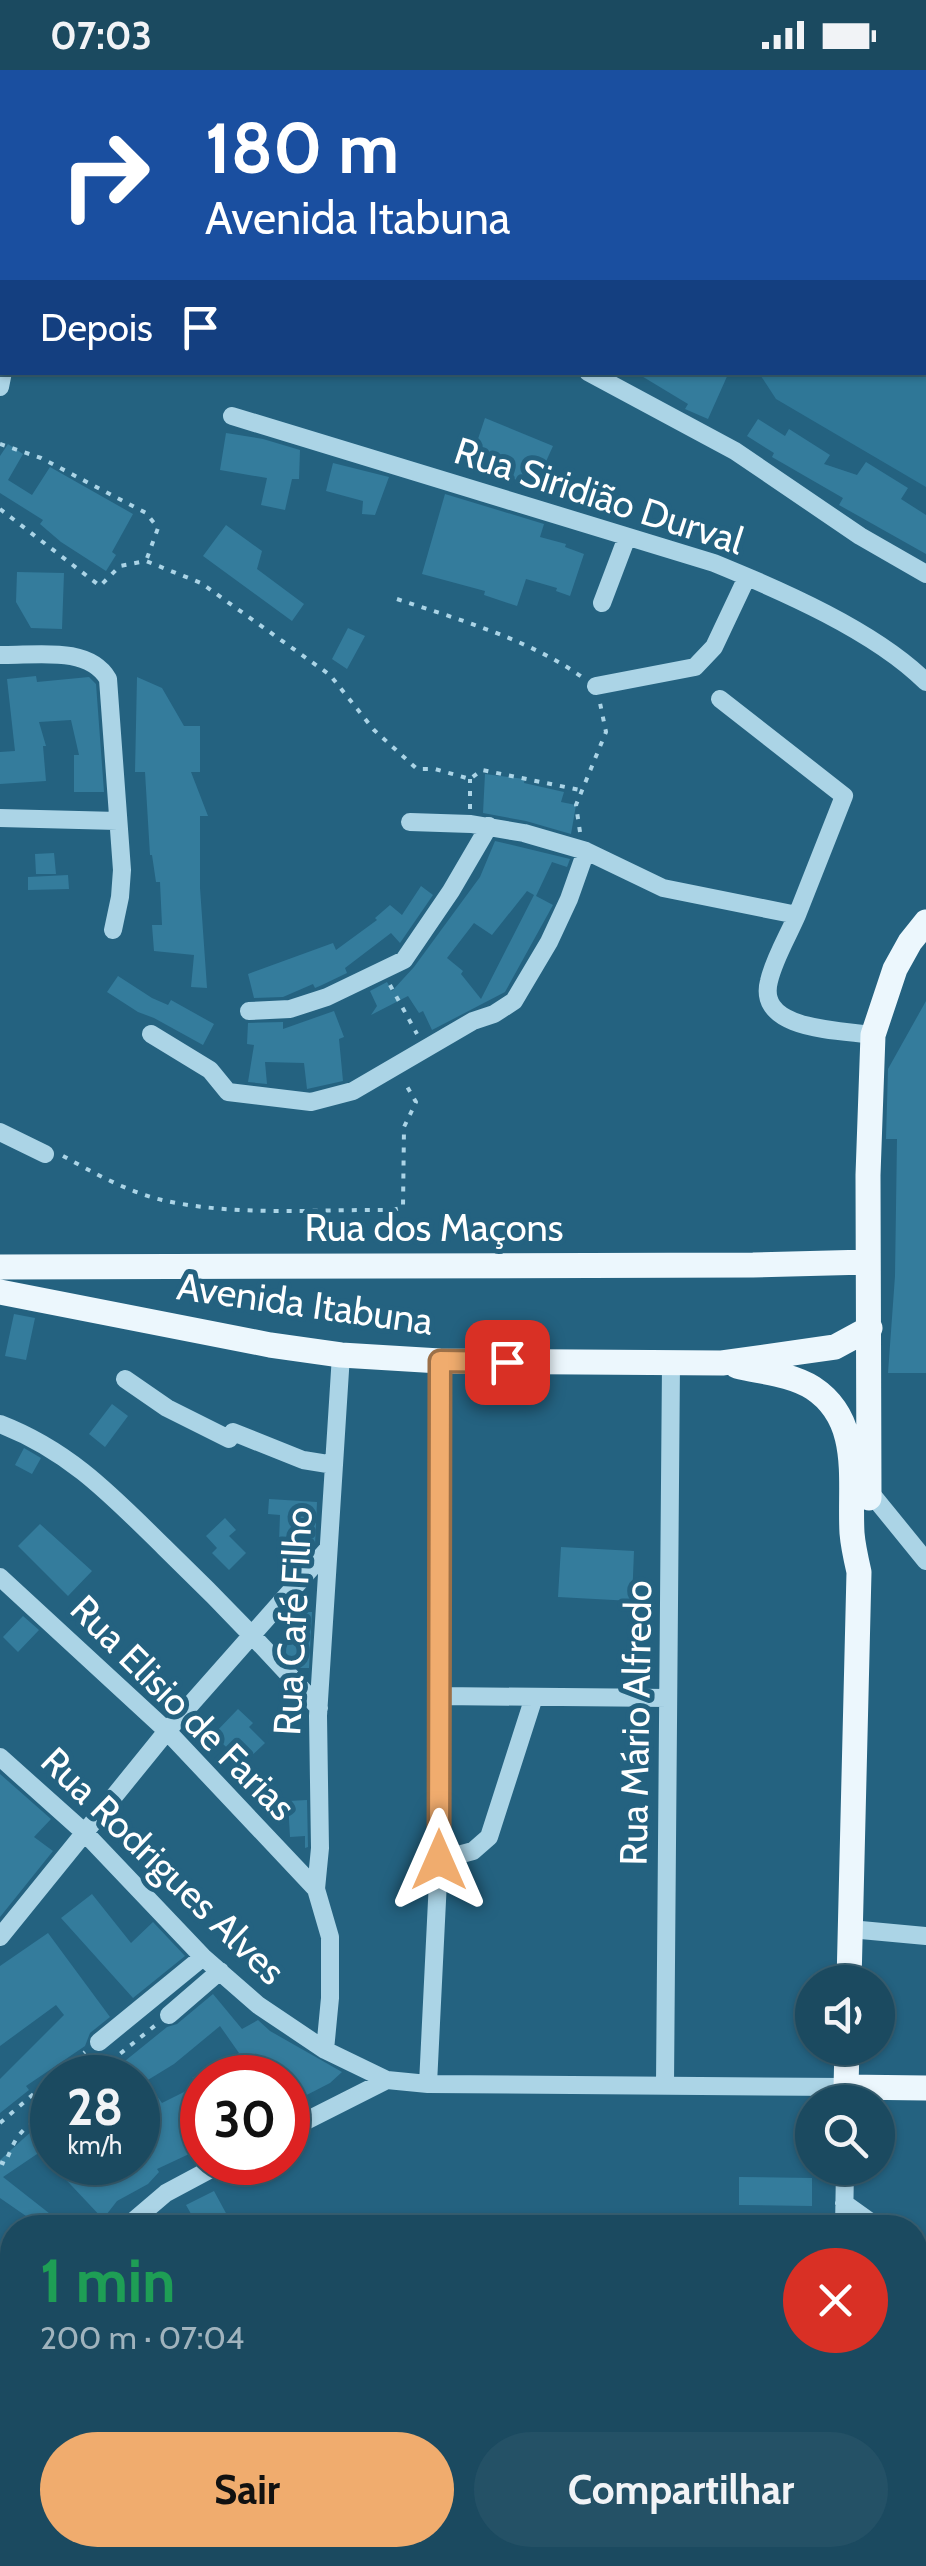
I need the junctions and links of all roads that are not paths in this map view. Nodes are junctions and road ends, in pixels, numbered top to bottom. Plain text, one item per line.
1 (594, 375) edge
2 (232, 416) dead end
3 (628, 537) junction
4 (926, 574) edge
5 (747, 577) junction
6 (602, 603) dead end
7 (0, 655) edge
8 (926, 682) edge
9 (596, 686) road end
10 (720, 698) dead end
11 (0, 818) edge
12 (118, 821) junction
13 (410, 822) dead end
14 (480, 825) junction
15 (586, 851) junction
16 (797, 915) junction
17 (926, 922) edge
18 (112, 930) dead end
19 (250, 1012) dead end
20 (152, 1034) dead end
21 (873, 1034) junction
22 (0, 1132) edge
23 (46, 1154) road end
24 (868, 1262) junction
25 (82, 1265) junction
26 (0, 1267) edge
27 (0, 1292) edge
28 (76, 1306) junction
29 (870, 1328) junction
30 (341, 1356) junction
31 (440, 1361) junction
32 (671, 1363) junction
33 (722, 1363) junction
34 (125, 1379) dead end
35 (0, 1424) edge
36 (334, 1465) junction
37 (869, 1492) junction
38 (328, 1549) junction
39 (926, 1561) edge
40 (859, 1572) junction
41 (0, 1577) edge
42 (253, 1632) junction
43 (438, 1696) junction
44 (534, 1697) junction
45 (668, 1698) junction
46 (319, 1708) junction
47 (167, 1730) junction
48 (0, 1756) edge
49 (86, 1834) junction
50 (439, 1860) junction
51 (316, 1889) junction
52 (850, 1930) junction
53 (0, 1936) edge
54 (926, 1936) edge
55 (204, 1957) junction
56 (849, 1965) edge
57 (220, 1971) junction
58 (168, 2015) road end
59 (99, 2042) road end
60 (325, 2050) junction
61 (387, 2080) junction
62 (428, 2084) junction
63 (665, 2084) junction
64 (926, 2088) edge
65 (895, 2091) edge
66 (795, 2092) edge
67 (310, 2119) edge
68 (181, 2185) edge
69 (845, 2185) edge
70 (844, 2203) junction
71 (141, 2215) edge
72 (844, 2215) edge
73 (861, 2215) edge

1 - 4 street
2 - 3 street, Rua Siridião Durval
3 - 5 street, Rua Siridião Durval
3 - 6 street
5 - 8 street, Rua Siridião Durval
5 - 9 street
7 - 12 street
10 - 16 street
11 - 12 street
12 - 18 street
13 - 14 street
14 - 15 street
14 - 19 street
15 - 16 street
15 - 20 street
16 - 21 street
17 - 21 main road
21 - 24 main road
22 - 23 street
24 - 25 main road, Rua dos Maçons
24 - 29 main road
25 - 26 main road, Rua dos Maçons
25 - 28 main road
27 - 28 main road, Avenida Itabuna
28 - 30 main road, Avenida Itabuna
29 - 33 main road, Avenida Itabuna
29 - 37 main road, Avenida Itabuna
30 - 31 main road, Avenida Itabuna
30 - 36 street, Rua Café Filho
31 - 32 main road, Avenida Itabuna
31 - 43 street
32 - 33 main road, Avenida Itabuna
32 - 45 street, Rua Mário Alfredo
33 - 40 main road, Avenida Itabuna
34 - 36 street
35 - 42 street
36 - 38 street, Rua Café Filho
37 - 39 street
37 - 40 main road, Avenida Itabuna
38 - 42 street
38 - 46 street, Rua Café Filho
40 - 52 main road, Avenida Itabuna
41 - 47 street, Rua Elisio de Farias
42 - 46 street
42 - 47 street
43 - 44 street
43 - 50 street
44 - 45 street
44 - 50 street
45 - 63 street, Rua Mário Alfredo
46 - 51 street, Rua Café Filho
47 - 49 street
47 - 51 street, Rua Elisio de Farias
48 - 49 street, Rua Rodrigues Alves
49 - 53 street
49 - 55 street, Rua Rodrigues Alves
50 - 62 street
51 - 60 street
52 - 54 street
52 - 56 main road, Avenida Itabuna
55 - 57 street, Rua Rodrigues Alves
55 - 59 street
57 - 58 street
57 - 60 street, Rua Rodrigues Alves
60 - 61 street, Rua Rodrigues Alves
61 - 62 street
61 - 67 street
62 - 63 street
63 - 66 street
64 - 65 main road
68 - 71 street
69 - 70 street
70 - 72 street
70 - 73 street

